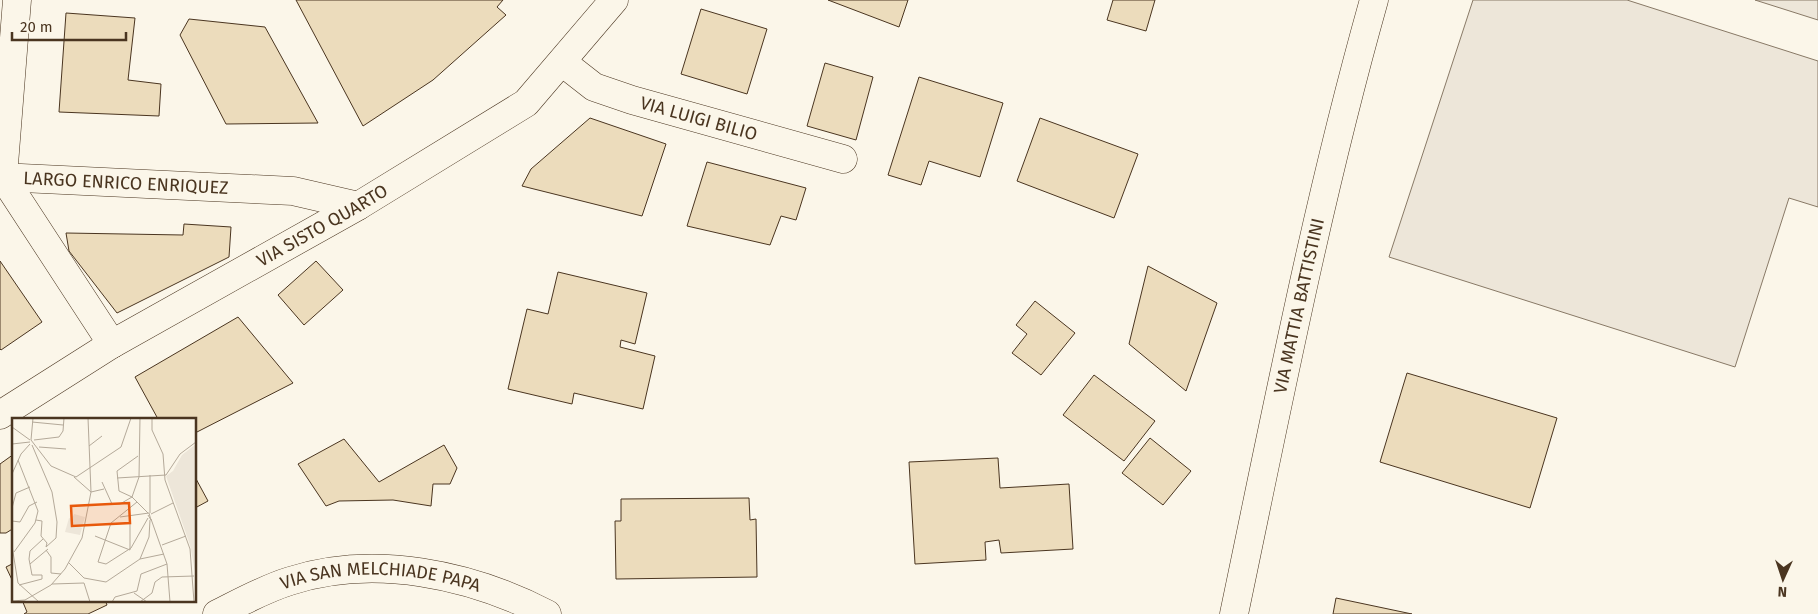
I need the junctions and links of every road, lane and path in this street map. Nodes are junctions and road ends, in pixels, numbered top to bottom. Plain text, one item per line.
1 (17, 0) edge
2 (614, 0) edge
3 (1374, 0) edge
4 (562, 62) junction
5 (843, 159) dead end
6 (1, 177) edge
7 (358, 206) junction
8 (112, 344) junction
9 (0, 415) edge
10 (217, 614) edge
11 (547, 614) edge
12 (1234, 614) edge

1 - 6 street
2 - 4 street, VIA SISTO QUARTO
3 - 12 street, VIA MATTIA BATTISTINI
4 - 5 street, VIA LUIGI BILIO
4 - 7 street, VIA SISTO QUARTO
6 - 7 street, LARGO ENRICO ENRIQUEZ
6 - 8 street, LARGO ENRICO ENRIQUEZ
7 - 8 street, VIA SISTO QUARTO
8 - 9 street, VIA SISTO QUARTO
10 - 11 street, VIA SAN MELCHIADE PAPA

